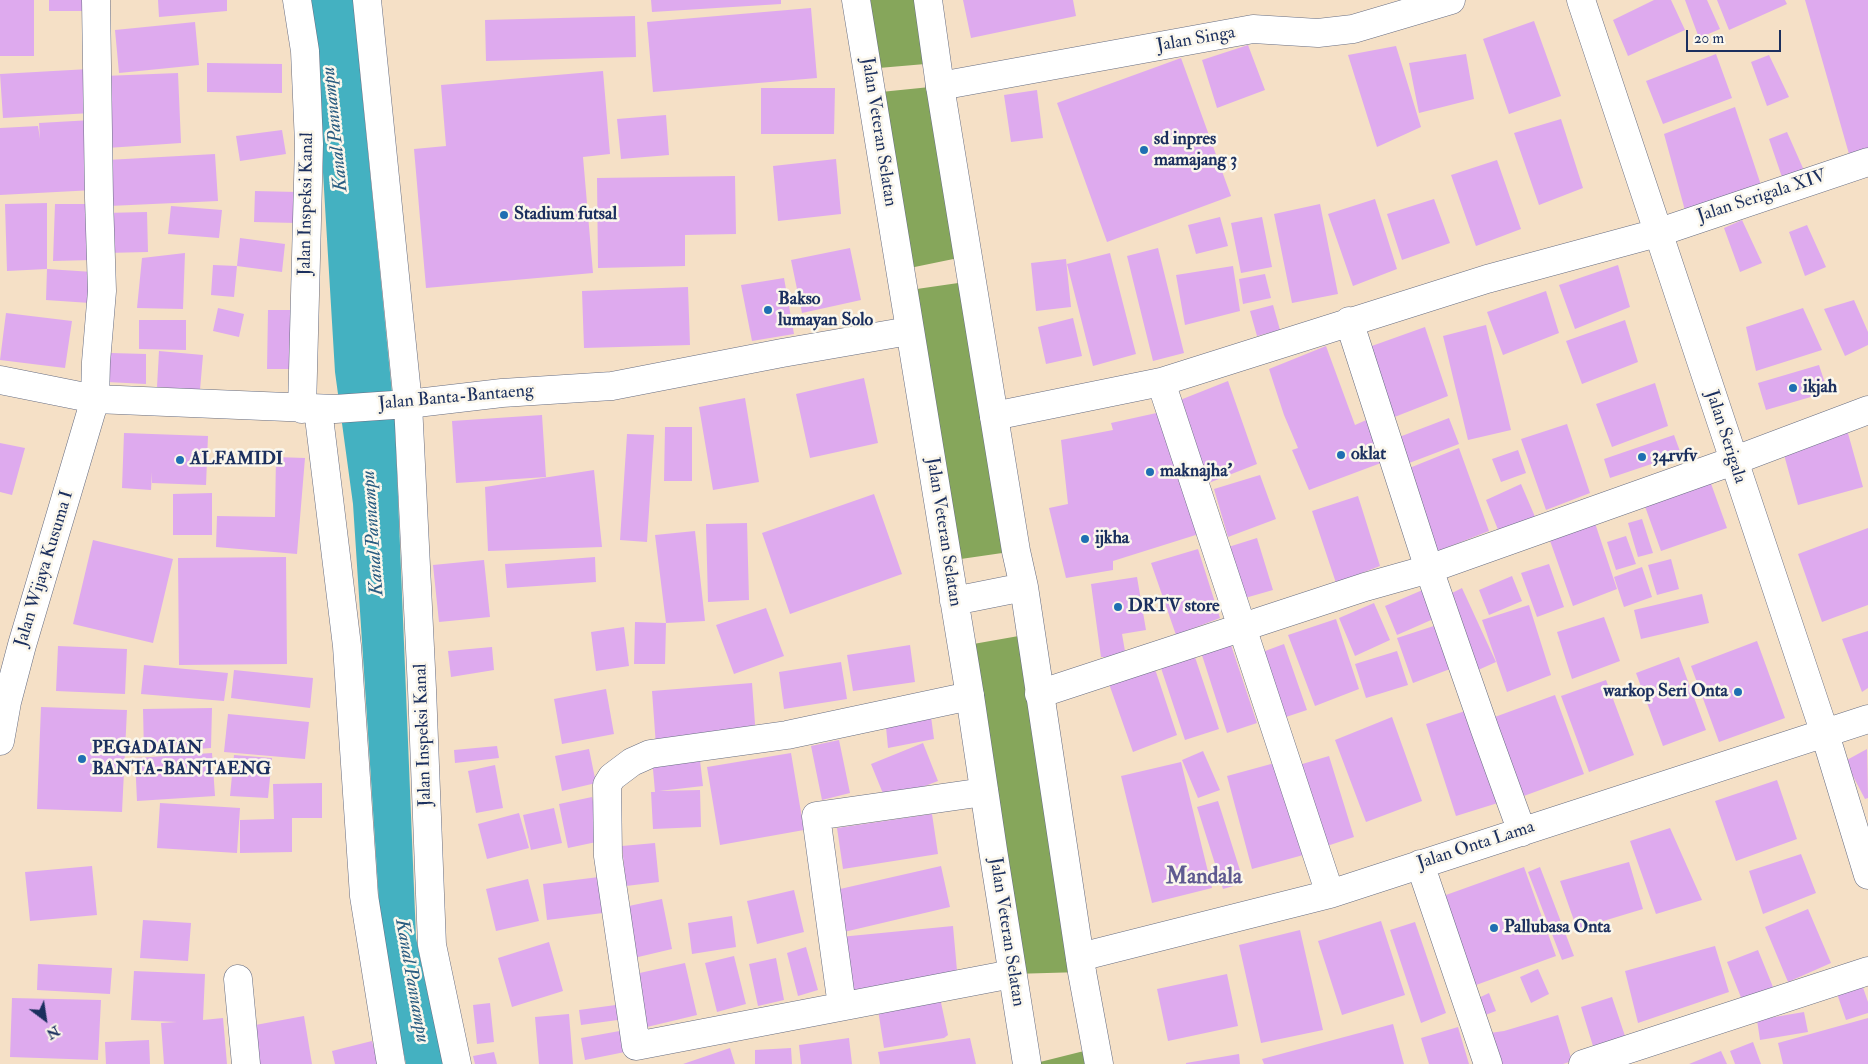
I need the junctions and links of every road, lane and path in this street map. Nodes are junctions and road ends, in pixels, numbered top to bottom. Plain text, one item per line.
1 (96, 0) edge
2 (297, 0) edge
3 (367, 0) edge
4 (856, 0) edge
5 (928, 0) edge
6 (1451, 0) edge
7 (1581, 0) edge
8 (940, 86) junction
9 (1868, 162) edge
10 (1657, 233) junction
11 (1349, 322) junction
12 (909, 331) junction
13 (0, 380) edge
14 (1161, 382) junction
15 (95, 399) junction
16 (402, 405) junction
17 (318, 409) junction
18 (1868, 410) edge
19 (994, 416) junction
20 (1733, 461) junction
21 (1430, 570) junction
22 (1024, 587) junction
23 (954, 601) junction
24 (1242, 628) junction
25 (11, 644) edge
26 (1039, 694) junction
27 (970, 696) junction
28 (1868, 719) edge
29 (1825, 734) junction
30 (0, 741) edge
31 (984, 792) junction
32 (1522, 832) junction
33 (1420, 864) junction
34 (1868, 875) edge
35 (1330, 894) junction
36 (1080, 956) junction
37 (1868, 971) edge
38 (1012, 974) junction
39 (238, 979) dead end
40 (842, 1006) junction
41 (246, 1064) edge
42 (391, 1064) edge
43 (457, 1064) edge
44 (1027, 1064) edge
45 (1099, 1064) edge
46 (1488, 1064) edge
47 (1583, 1064) edge

1 - 15 street, Jalan Wijaya Kusuma I
2 - 17 street, Jalan Inspeksi Kanal
3 - 16 street, Jalan Inspeksi Kanal
4 - 12 street, Jalan Veteran Selatan
5 - 8 street
6 - 8 street, Jalan Singa
7 - 10 street, Jalan Serigala
8 - 19 street
9 - 10 street, Jalan Serigala XIV
10 - 11 street, Jalan Serigala XIV
10 - 20 street, Jalan Serigala
11 - 14 street, Jalan Serigala XIV
11 - 21 street
12 - 16 street, Jalan Banta-Bantaeng
12 - 23 street, Jalan Veteran Selatan
13 - 15 street, Jalan Banta-Bantaeng
14 - 19 street, Jalan Serigala XIV
14 - 24 street
15 - 17 street, Jalan Banta-Bantaeng
15 - 25 street, Jalan Wijaya Kusuma I
16 - 17 street, Jalan Banta-Bantaeng
16 - 43 street, Jalan Inspeksi Kanal
17 - 42 street, Jalan Inspeksi Kanal
18 - 20 street
19 - 22 street
20 - 21 street
20 - 29 street, Jalan Serigala
21 - 24 street
21 - 32 street
22 - 23 street
22 - 26 street
23 - 27 street, Jalan Veteran Selatan
24 - 26 street
24 - 35 street
25 - 30 street, Jalan Wijaya Kusuma I
26 - 36 street
27 - 31 street, Jalan Veteran Selatan
27 - 40 street
28 - 29 street, Jalan Onta Lama
29 - 32 street, Jalan Onta Lama
29 - 34 street, Jalan Serigala
31 - 38 street, Jalan Veteran Selatan
31 - 40 street
32 - 33 street, Jalan Onta Lama
33 - 35 street, Jalan Onta Lama
33 - 46 street
35 - 36 street, Jalan Onta Lama
36 - 45 street
37 - 47 street
38 - 40 street
38 - 44 street, Jalan Veteran Selatan
39 - 41 street

